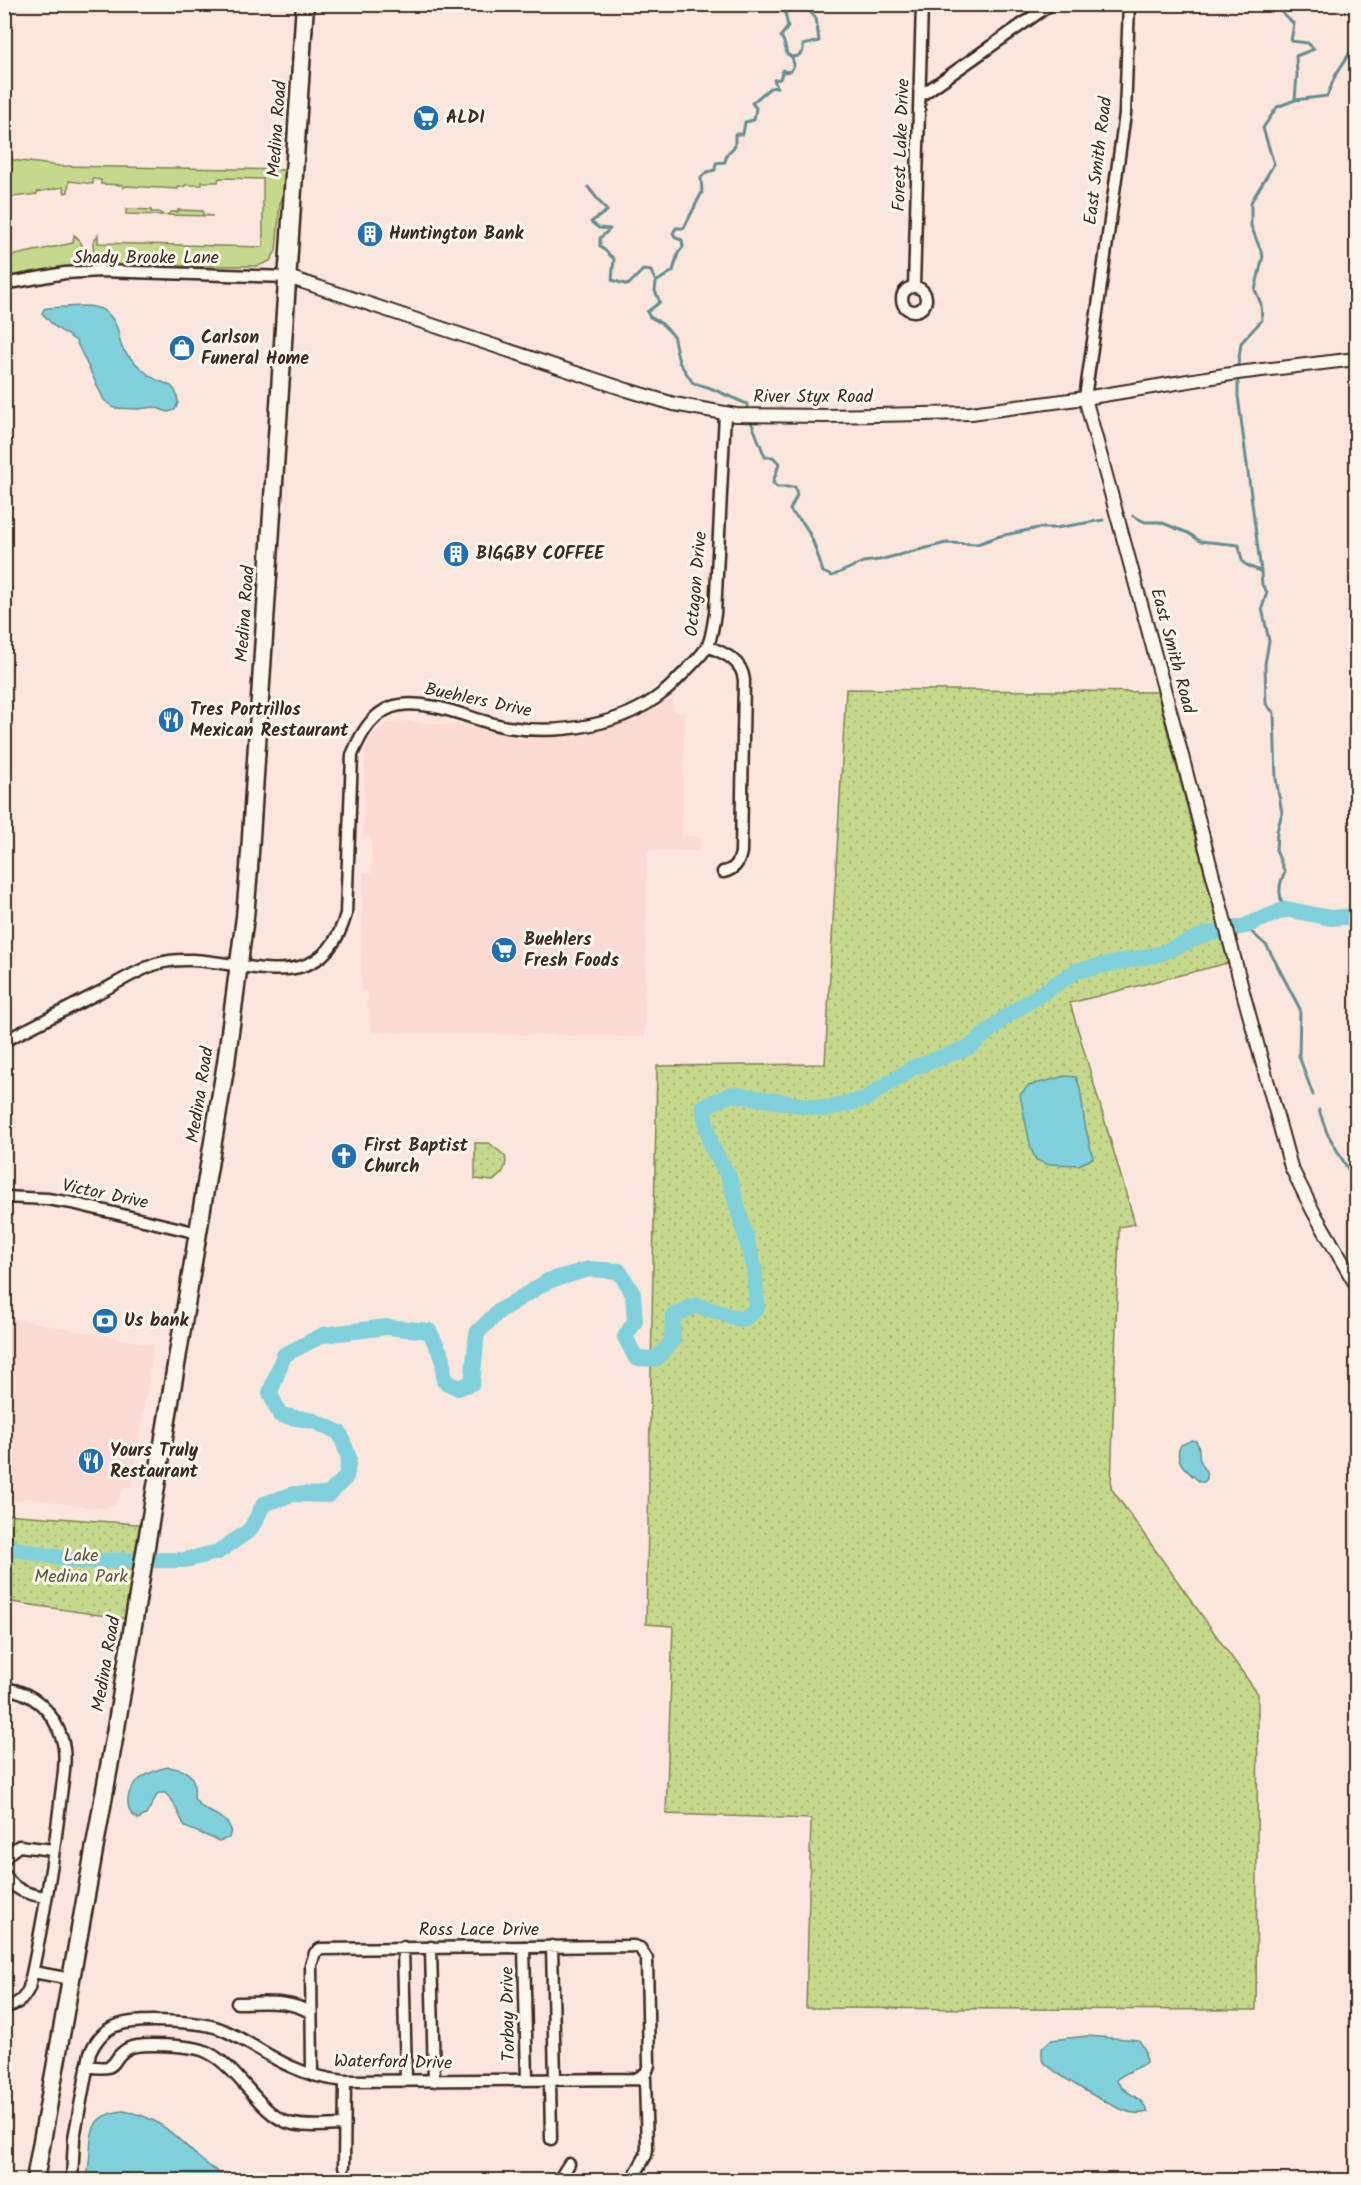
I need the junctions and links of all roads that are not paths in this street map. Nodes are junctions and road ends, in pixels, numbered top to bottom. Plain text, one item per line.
1 (305, 4) edge
2 (922, 4) edge
3 (1051, 4) edge
4 (1129, 4) edge
5 (920, 96) junction
6 (288, 276) junction
7 (4, 284) edge
8 (914, 287) dead end
9 (1356, 359) edge
10 (1084, 398) junction
11 (725, 413) junction
12 (707, 646) junction
13 (723, 872) dead end
14 (239, 967) junction
15 (4, 1041) edge
16 (4, 1197) edge
17 (198, 1233) junction
18 (1356, 1284) edge
19 (4, 1688) edge
20 (54, 1850) junction
21 (4, 1861) edge
22 (4, 1874) edge
23 (45, 1897) junction
24 (552, 1946) junction
25 (403, 1947) junction
26 (431, 1947) junction
27 (524, 1947) junction
28 (33, 1972) junction
29 (71, 1978) junction
30 (237, 2003) dead end
31 (4, 2007) edge
32 (311, 2013) junction
33 (87, 2066) junction
34 (312, 2075) junction
35 (635, 2079) junction
36 (527, 2080) junction
37 (552, 2080) junction
38 (345, 2081) junction
39 (406, 2081) junction
40 (434, 2081) junction
41 (344, 2125) junction
42 (550, 2139) dead end
43 (568, 2164) dead end
44 (344, 2166) dead end
45 (35, 2181) edge
46 (72, 2181) edge
47 (558, 2181) edge
48 (632, 2181) edge

1 - 6 highway, Medina Road
2 - 5 street, Forest Lake Drive
3 - 5 street
4 - 10 street, East Smith Road
5 - 8 street, Forest Lake Drive
6 - 7 street, Shady Brooke Lane
6 - 11 street, River Styx Road
6 - 14 highway, Medina Road
9 - 10 street, River Styx Road
10 - 11 street, River Styx Road
10 - 18 street, East Smith Road
11 - 12 street, Octagon Drive
12 - 13 street, Octagon Drive
12 - 14 street, Buehlers Drive
14 - 15 street, Buehlers Drive
14 - 17 highway, Medina Road
16 - 17 street, Victor Drive
17 - 29 highway, Medina Road
19 - 20 street
20 - 21 street
20 - 23 street
22 - 23 street
23 - 28 street
24 - 27 street, Ross Lace Drive
24 - 35 street, Ross Lace Drive
24 - 37 street
25 - 26 street, Ross Lace Drive
25 - 32 street, Ross Lace Drive
25 - 39 street
26 - 27 street, Ross Lace Drive
26 - 40 street
27 - 36 street, Torbay Drive
28 - 29 street
28 - 31 street
29 - 45 highway, Medina Road
30 - 32 street
32 - 34 street
33 - 34 street, Waterford Drive
33 - 41 street
33 - 46 street, Waterford Drive
34 - 38 street, Waterford Drive
35 - 37 street, Waterford Drive
35 - 48 street
36 - 37 street, Waterford Drive
36 - 40 street, Waterford Drive
37 - 42 street
38 - 39 street, Waterford Drive
38 - 41 street
39 - 40 street, Waterford Drive
41 - 44 street
43 - 47 street

